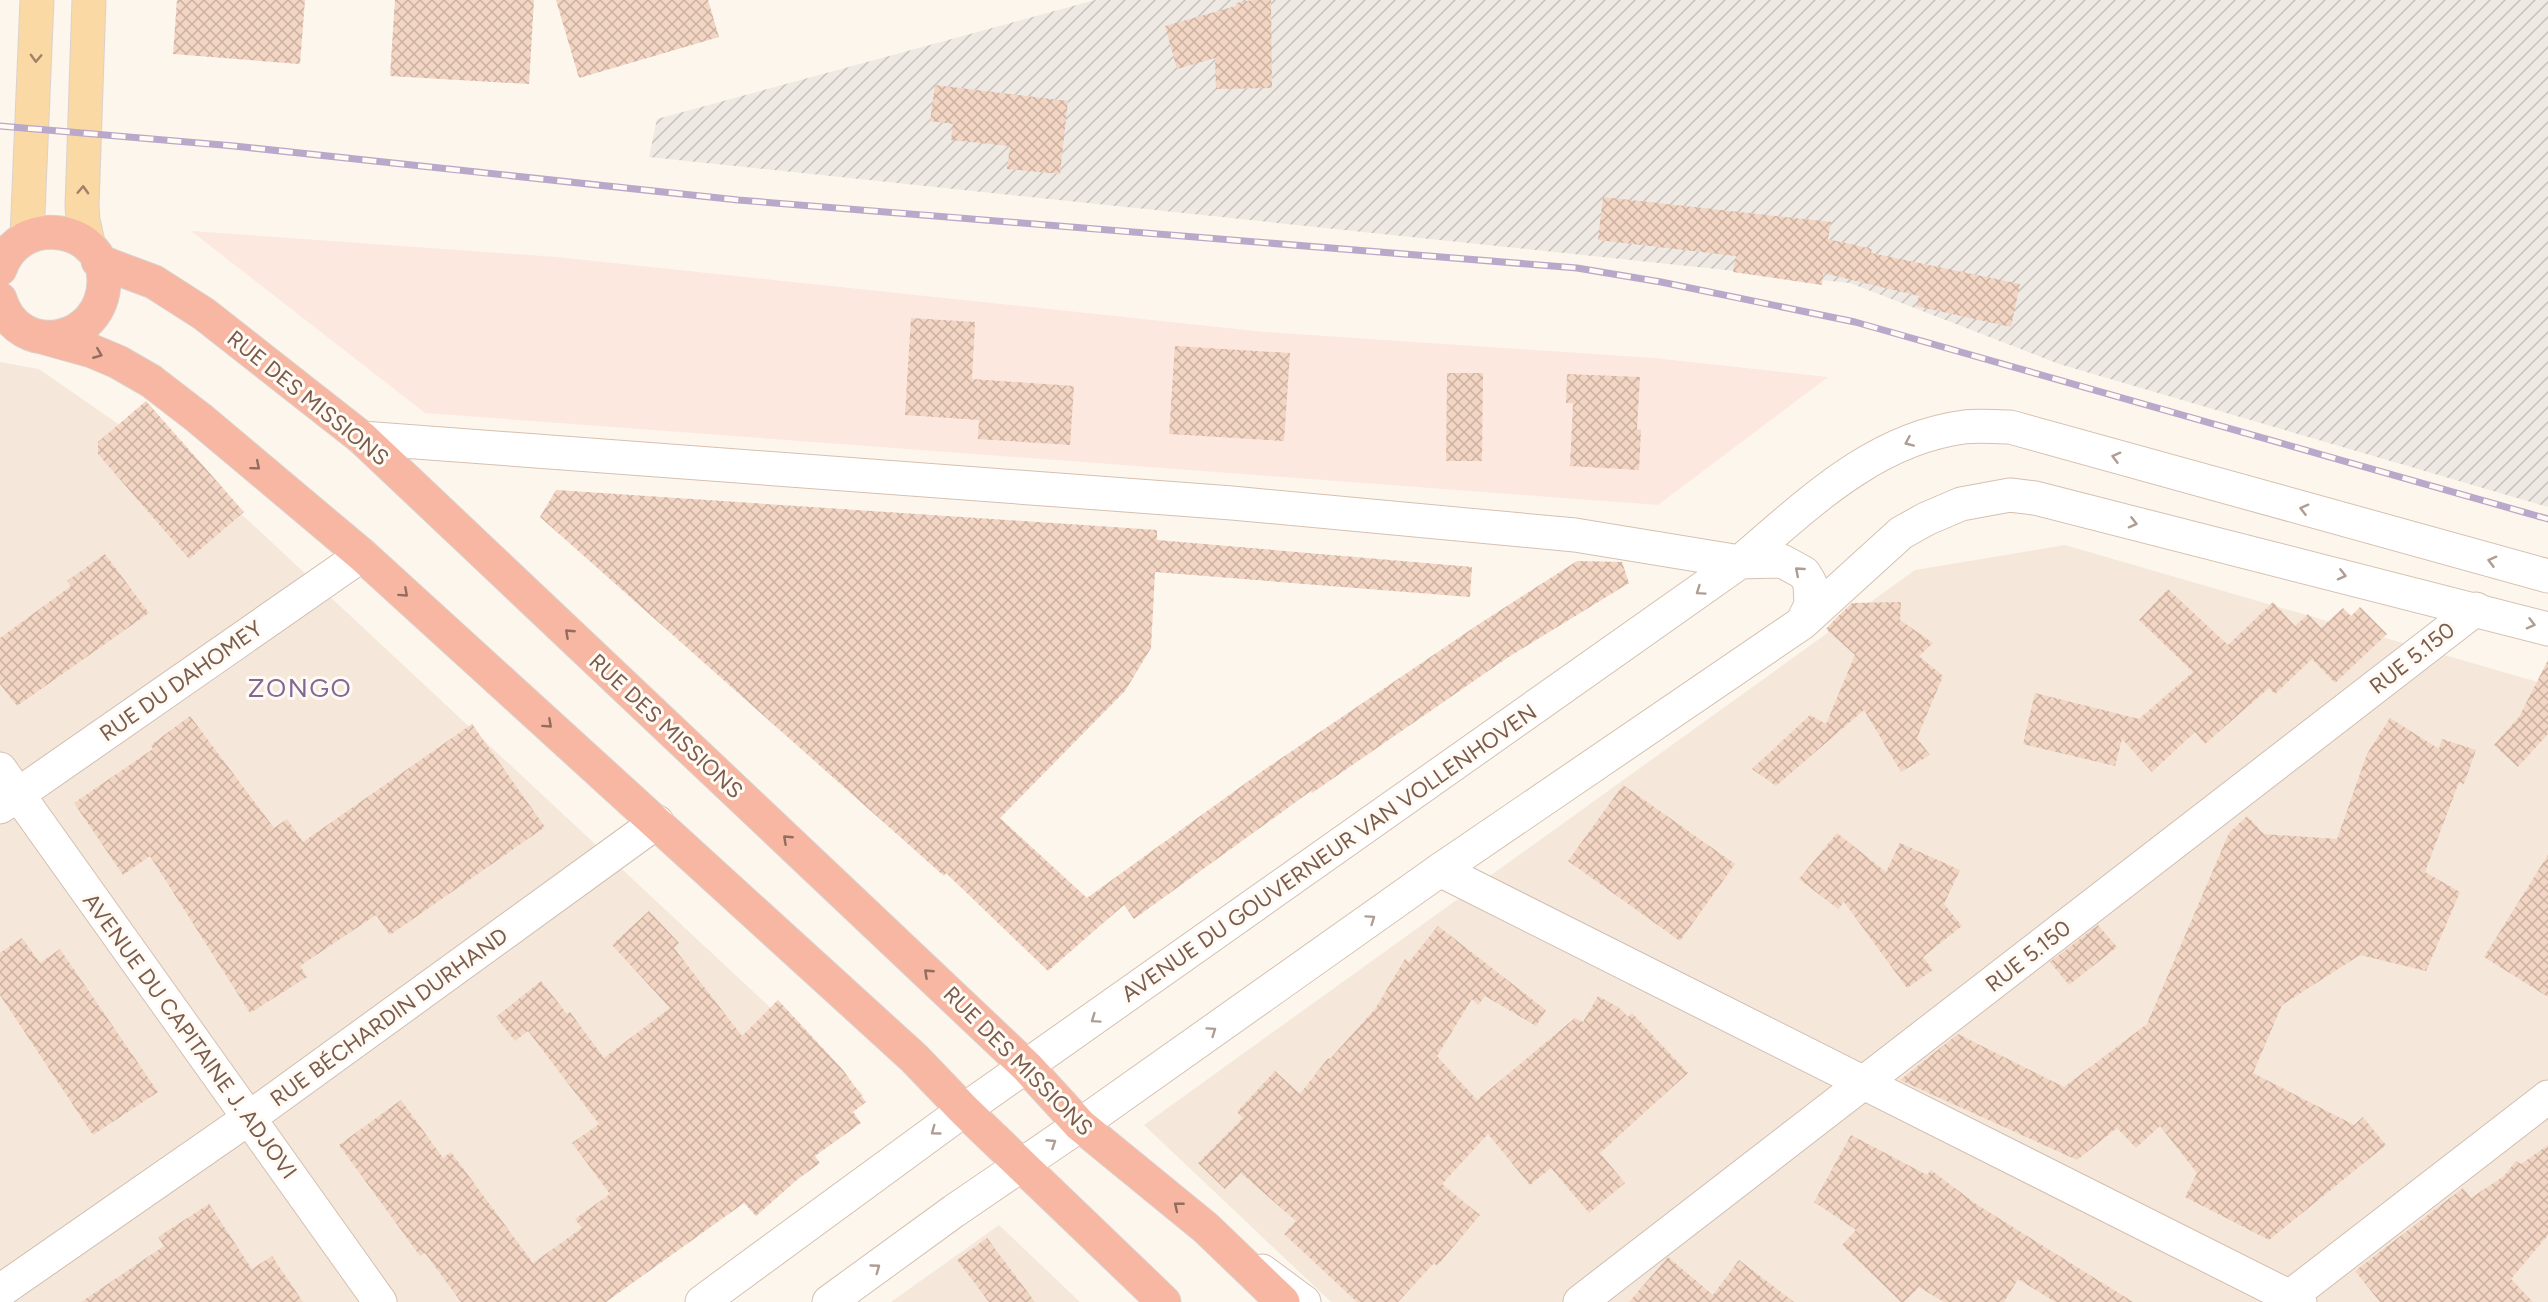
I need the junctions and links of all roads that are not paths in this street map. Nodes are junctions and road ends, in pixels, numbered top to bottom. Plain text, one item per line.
1 (37, 0) edge
2 (89, 0) edge
3 (16, 234) edge
4 (94, 254) junction
5 (0, 269) edge
6 (0, 299) edge
7 (22, 331) edge
8 (362, 438) junction
9 (362, 555) junction
10 (1740, 562) junction
11 (2548, 576) edge
12 (2476, 609) junction
13 (1802, 623) junction
14 (2548, 629) edge
15 (6, 790) edge
16 (657, 822) junction
17 (1440, 870) junction
18 (1027, 1067) junction
19 (1864, 1084) junction
20 (2548, 1097) edge
21 (964, 1110) junction
22 (249, 1118) junction
23 (1080, 1125) junction
24 (1022, 1163) junction
25 (1206, 1228) junction
26 (0, 1291) edge
27 (1155, 1295) edge
28 (2291, 1300) edge
29 (380, 1302) edge
30 (702, 1302) edge
31 (829, 1302) edge
32 (1283, 1302) edge
33 (1304, 1302) edge
34 (1580, 1302) edge

1 -> 3 main road
4 -> 2 main road
3 - 4 highway, RUE DES MISSIONS
3 - 5 highway
4 - 7 highway
4 - 8 highway, RUE DES MISSIONS
6 - 7 highway
7 -> 9 highway
8 - 10 street
18 -> 8 highway, RUE DES MISSIONS
9 - 15 street, RUE DU DAHOMEY
9 -> 16 highway
11 -> 10 street, AVENUE DU GOUVERNEUR VAN VOLLENHOVEN
13 -> 10 street
10 -> 18 street, AVENUE DU GOUVERNEUR VAN VOLLENHOVEN
13 -> 12 street
12 -> 14 street
12 - 19 street, RUE 5.150
13 - 17 street
15 - 22 street, AVENUE DU CAPITAINE J. ADJOVI
16 - 21 highway
16 - 22 street, RUE BÉCHARDIN DURHAND
17 - 19 street
23 -> 17 street
18 - 21 street, AVENUE DU GOUVERNEUR VAN VOLLENHOVEN
18 - 23 highway, RUE DES MISSIONS
19 - 28 street
19 - 34 street, RUE 5.150
20 - 28 street
21 - 24 highway
21 -> 30 street, AVENUE DU GOUVERNEUR VAN VOLLENHOVEN
22 - 26 street, RUE BÉCHARDIN DURHAND
22 - 29 street, AVENUE DU CAPITAINE J. ADJOVI
24 -> 23 street
25 -> 23 highway, RUE DES MISSIONS
24 - 27 highway
31 -> 24 street
25 - 32 highway, RUE DES MISSIONS
25 - 33 street, RUE DES MISSIONS

